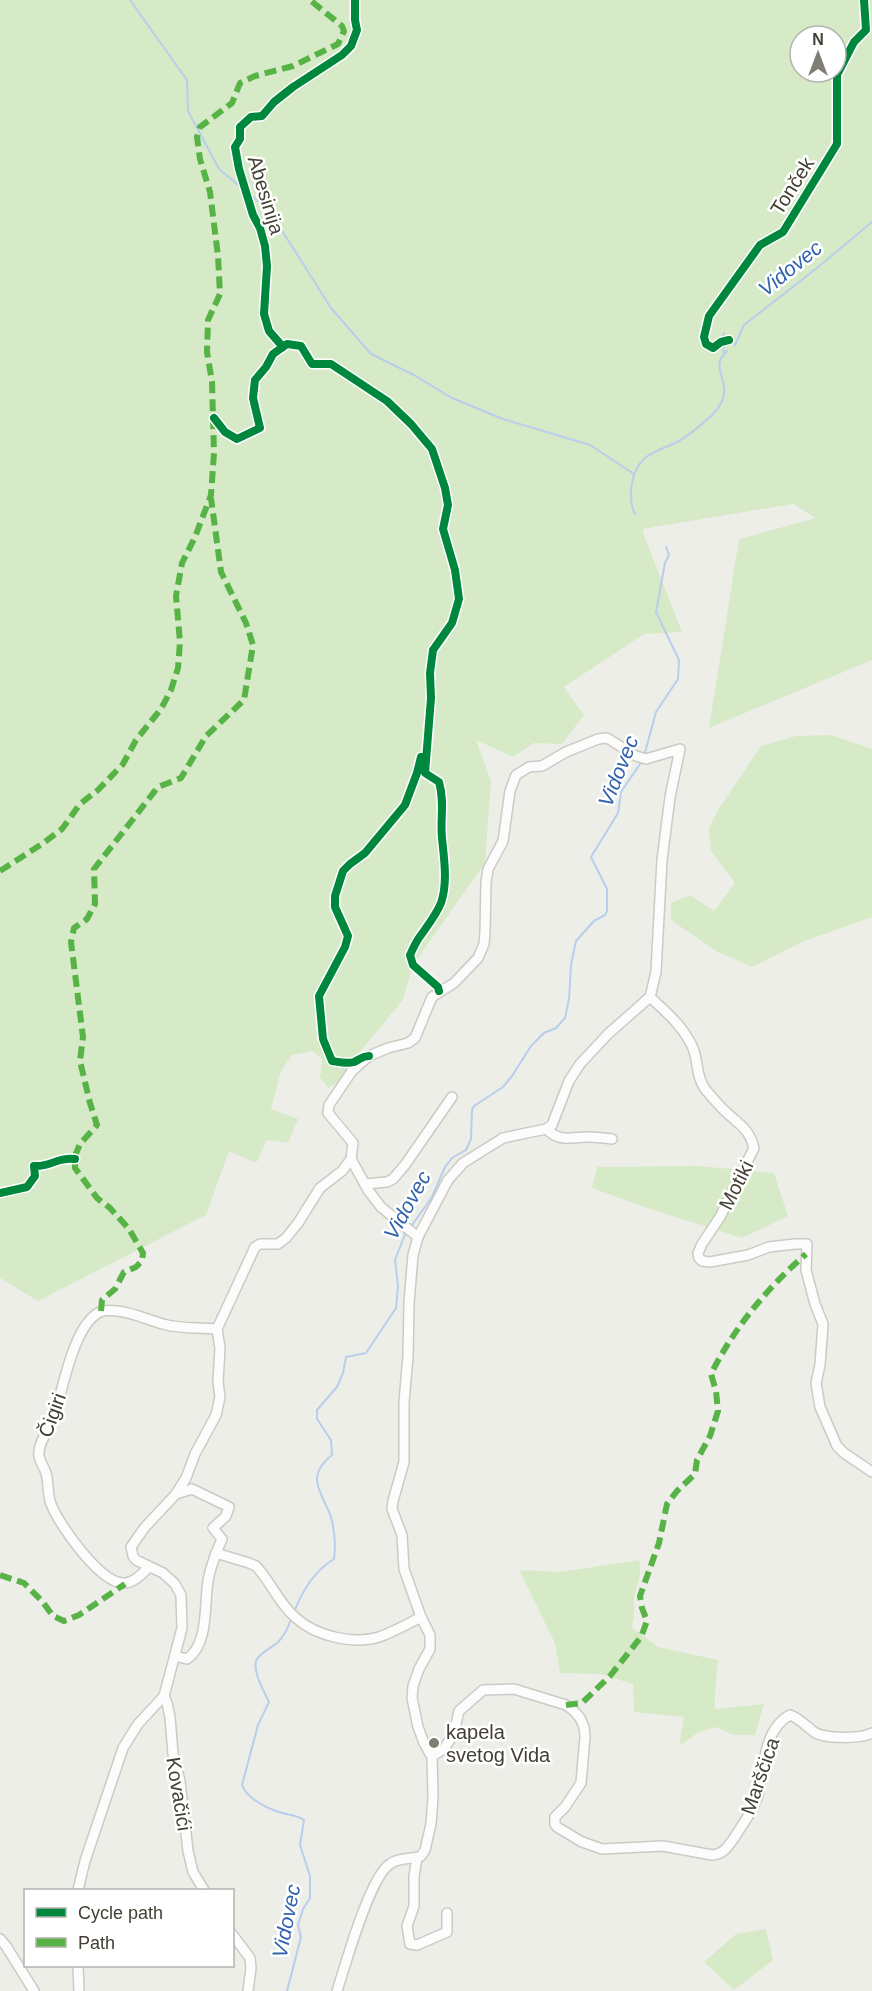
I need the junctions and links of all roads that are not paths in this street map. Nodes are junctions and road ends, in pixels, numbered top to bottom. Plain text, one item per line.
1 (650, 997) junction
2 (452, 1097) dead end
3 (546, 1129) junction
4 (612, 1139) dead end
5 (351, 1159) junction
6 (357, 1170) junction
7 (342, 1171) junction
8 (365, 1184) junction
9 (412, 1232) junction
10 (217, 1329) junction
11 (872, 1472) edge
12 (176, 1494) junction
13 (216, 1554) junction
14 (149, 1567) junction
15 (422, 1617) junction
16 (175, 1656) junction
17 (164, 1696) junction
18 (872, 1733) edge
19 (432, 1756) junction
20 (417, 1858) junction
21 (78, 1889) edge
22 (203, 1889) edge
23 (447, 1913) dead end
24 (234, 1937) edge
25 (0, 1939) edge
26 (78, 1967) edge
27 (34, 1991) edge
28 (79, 1991) edge
29 (248, 1991) edge
30 (337, 1991) edge

1 - 3 street
1 - 5 street
1 - 11 street, Motiki
2 - 8 street
3 - 4 street
3 - 9 street
5 - 6 street
5 - 7 street
6 - 7 street
6 - 8 street
7 - 10 street
8 - 9 street
9 - 15 street
10 - 12 street
10 - 14 street, Čigiri
12 - 13 street
12 - 14 street
13 - 15 street
13 - 16 street
14 - 16 street
15 - 19 street
16 - 17 street
17 - 21 street
17 - 22 street, Kovačići
18 - 19 street, Marščica
19 - 20 street
20 - 23 street
20 - 30 street
24 - 29 street
25 - 27 street
26 - 28 street

